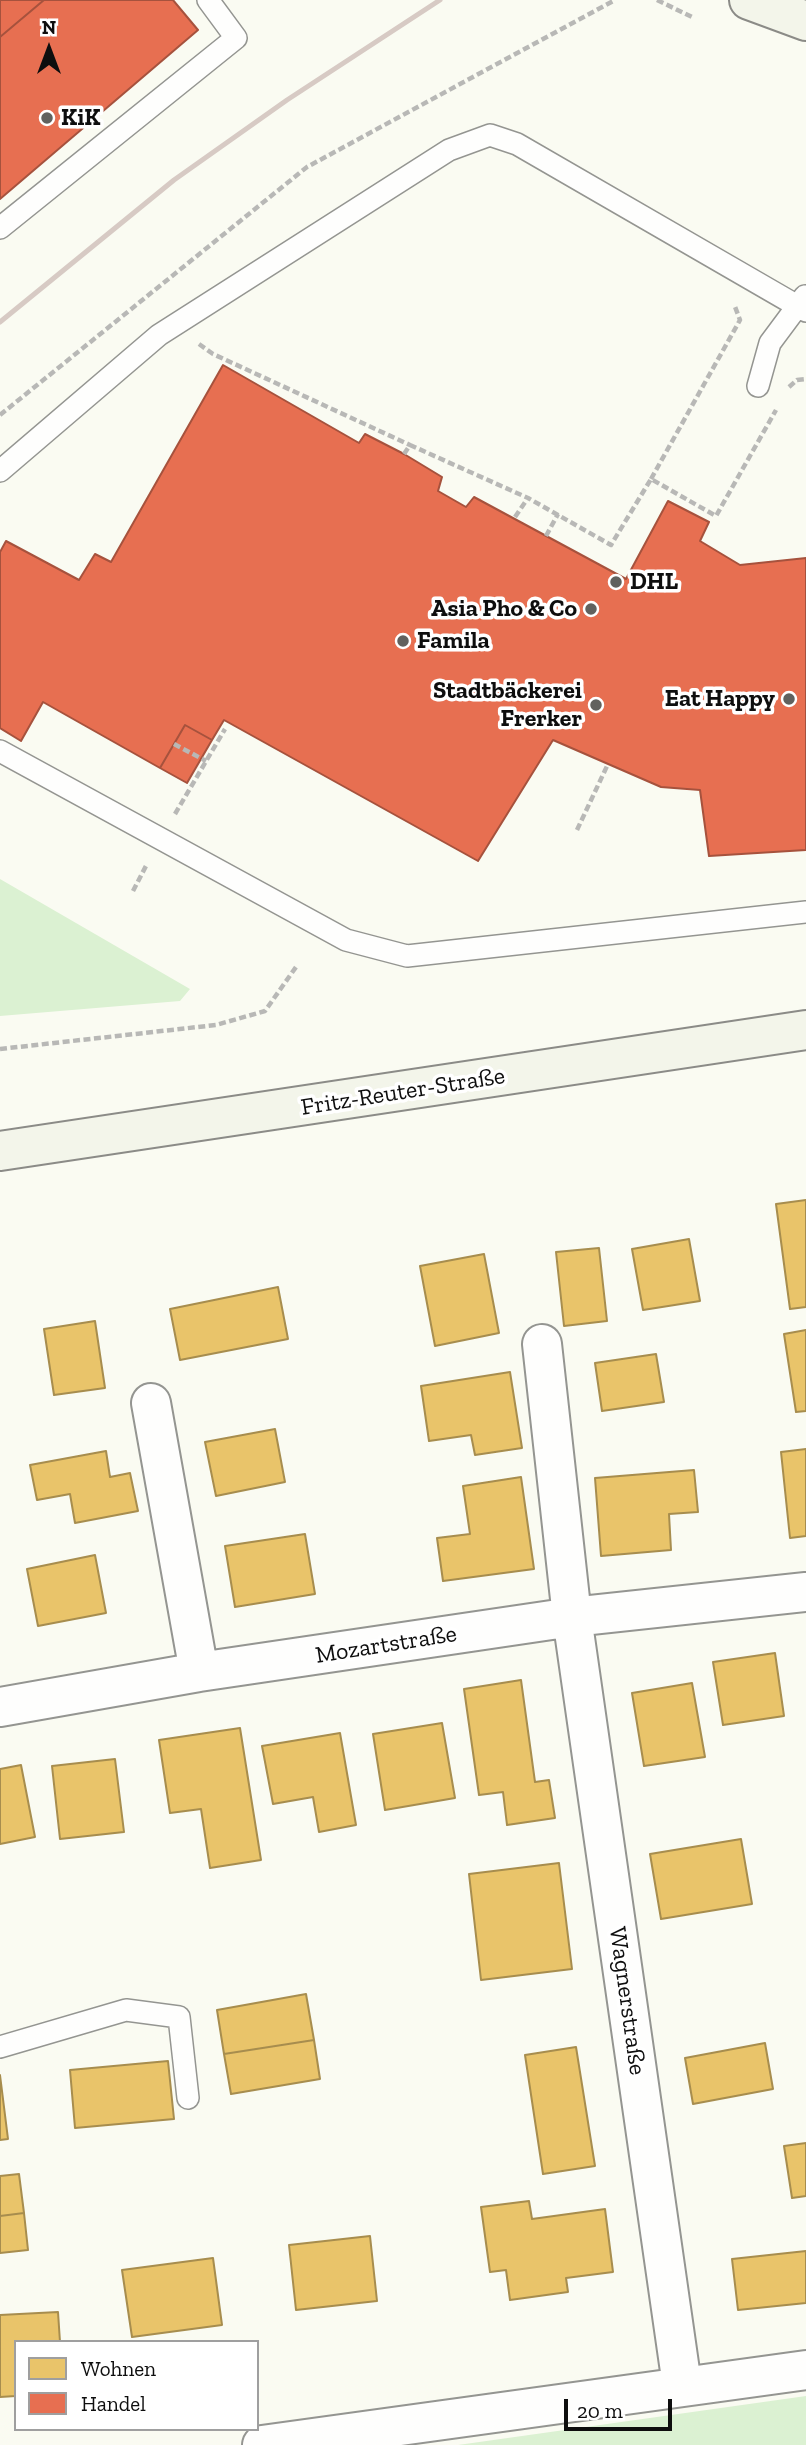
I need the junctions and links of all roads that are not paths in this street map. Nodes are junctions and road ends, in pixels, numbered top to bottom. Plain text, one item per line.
1 (208, 0) edge
2 (749, 0) edge
3 (806, 21) edge
4 (0, 228) edge
5 (804, 304) edge
6 (758, 386) dead end
7 (0, 471) edge
8 (0, 751) edge
9 (806, 912) edge
10 (806, 1030) edge
11 (0, 1151) edge
12 (542, 1343) dead end
13 (150, 1403) dead end
14 (806, 1592) edge
15 (572, 1617) junction
16 (199, 1672) junction
17 (0, 1707) edge
18 (0, 2047) edge
19 (188, 2098) dead end
20 (806, 2370) edge
21 (682, 2385) junction
22 (262, 2445) edge

1 - 4 lane
2 - 3 street
5 - 6 lane
5 - 7 lane
8 - 9 lane
10 - 11 street, Fritz-Reuter-Straße
12 - 15 street
13 - 16 street
14 - 15 street, Mozartstraße
15 - 16 street, Mozartstraße
15 - 21 street, Wagnerstraße
16 - 17 street, Mozartstraße
18 - 19 lane
20 - 21 street
21 - 22 street

